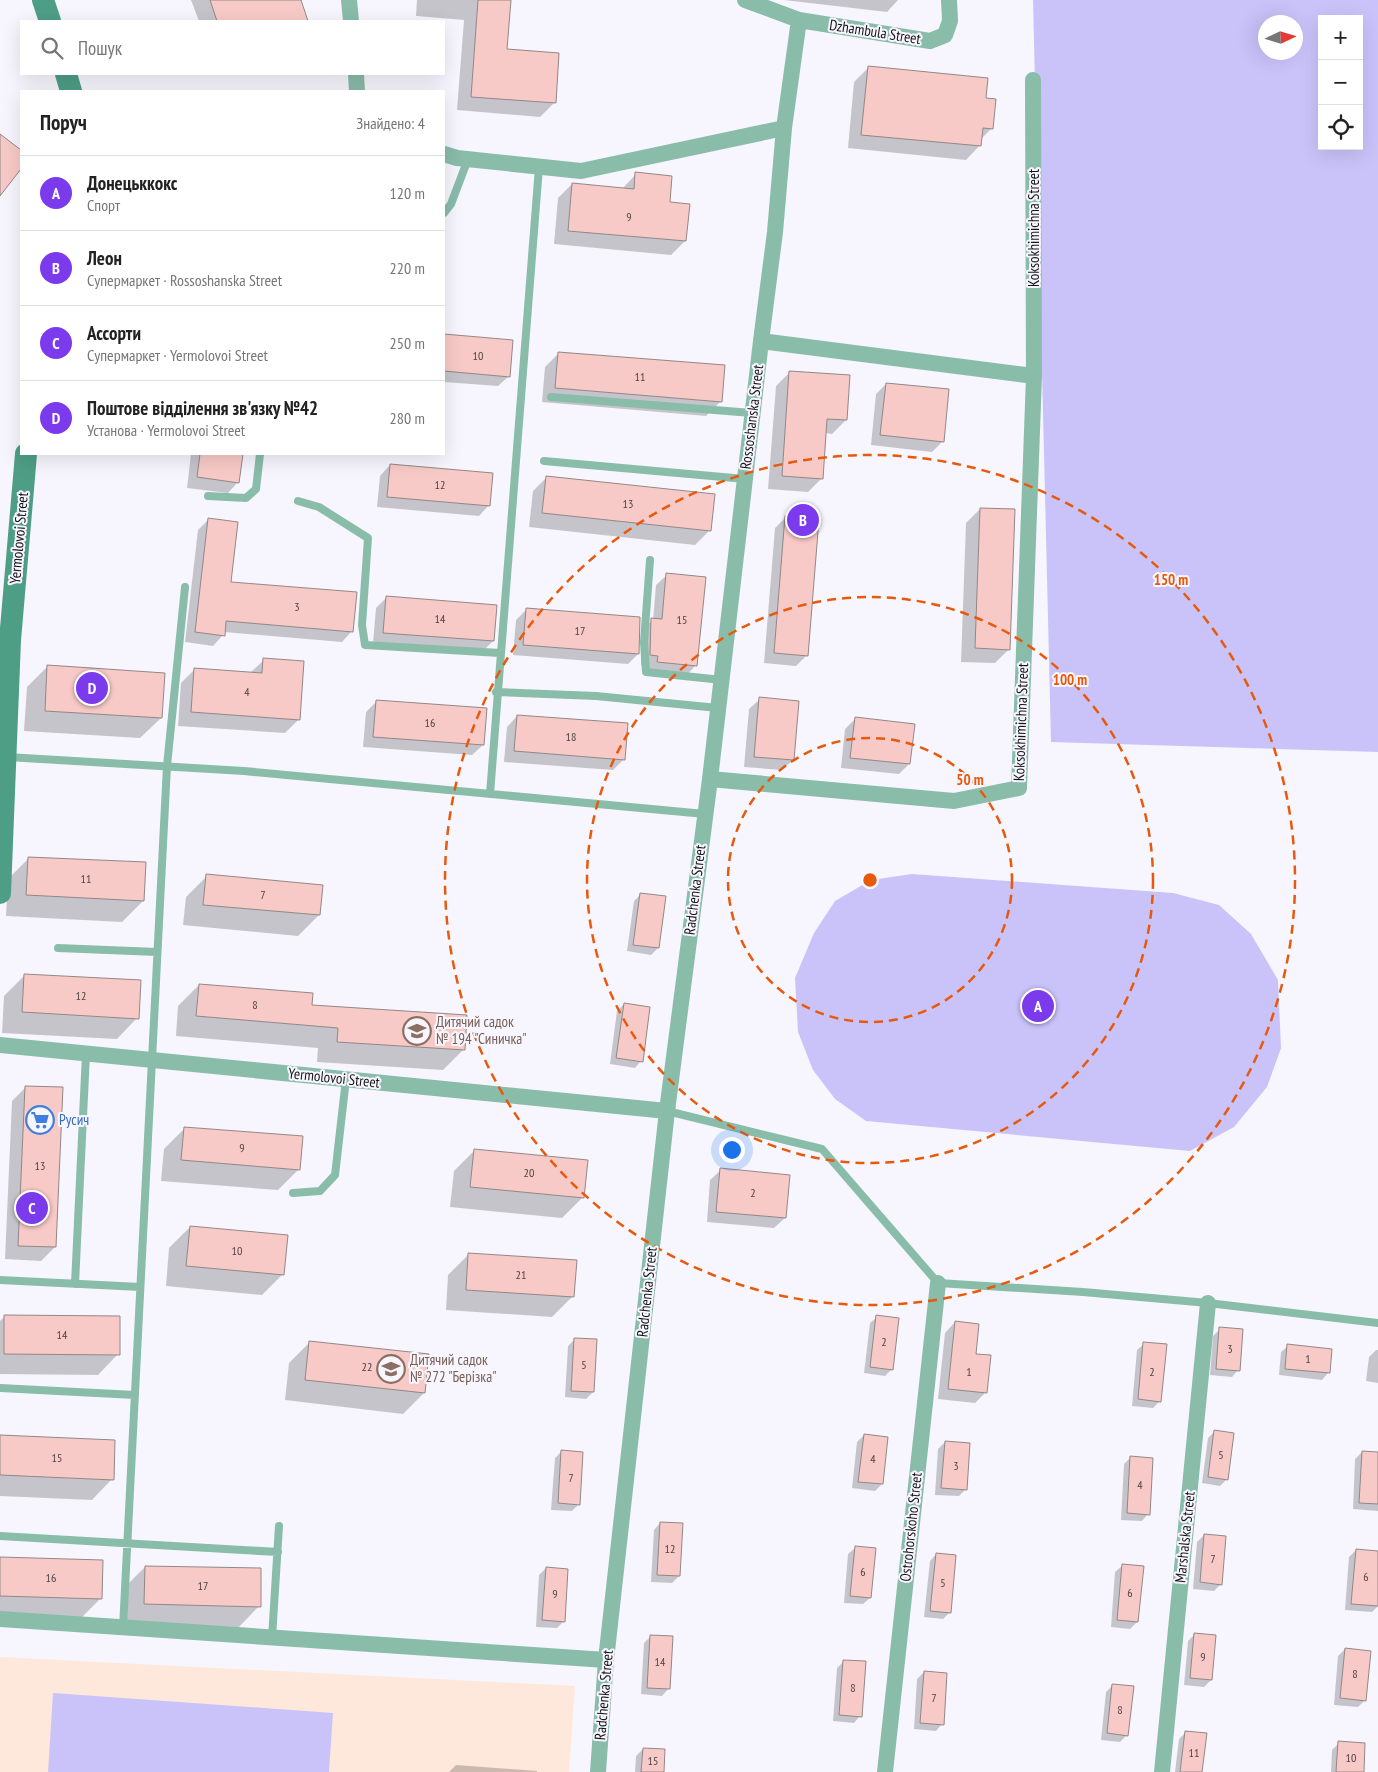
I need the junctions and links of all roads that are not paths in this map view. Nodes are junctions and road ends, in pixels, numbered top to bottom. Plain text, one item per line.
1 (43, 0) edge
2 (349, 0) edge
3 (745, 0) edge
4 (949, 0) edge
5 (50, 20) edge
6 (351, 20) edge
7 (799, 20) junction
8 (66, 75) edge
9 (356, 75) edge
10 (1033, 80) dead end
11 (71, 90) edge
12 (357, 90) edge
13 (784, 128) junction
14 (445, 154) edge
15 (468, 159) junction
16 (539, 167) junction
17 (445, 212) edge
18 (761, 341) junction
19 (1034, 376) junction
20 (551, 397) dead end
21 (752, 413) junction
22 (26, 455) edge
23 (260, 455) edge
24 (544, 461) dead end
25 (745, 479) junction
26 (208, 496) dead end
27 (298, 501) dead end
28 (650, 560) dead end
29 (185, 586) dead end
30 (5, 648) edge
31 (500, 653) junction
32 (722, 680) junction
33 (496, 692) junction
34 (718, 708) junction
35 (5, 757) junction
36 (167, 766) junction
37 (710, 779) junction
38 (490, 794) junction
39 (705, 814) junction
40 (0, 893) edge
41 (58, 948) dead end
42 (157, 952) junction
43 (0, 1046) edge
44 (86, 1054) junction
45 (152, 1060) junction
46 (346, 1079) junction
47 (667, 1111) junction
48 (293, 1193) dead end
49 (0, 1280) edge
50 (938, 1283) junction
51 (75, 1284) junction
52 (140, 1287) junction
53 (1208, 1303) junction
54 (1378, 1323) edge
55 (0, 1388) edge
56 (135, 1395) junction
57 (279, 1526) dead end
58 (0, 1536) edge
59 (127, 1543) junction
60 (278, 1552) junction
61 (0, 1620) edge
62 (123, 1628) junction
63 (272, 1638) junction
64 (606, 1660) junction
65 (598, 1772) edge
66 (885, 1772) edge
67 (1162, 1772) edge

1 - 5 street
2 - 6 street
3 - 7 street
4 - 7 street, Dzhambula Street
7 - 13 street, Rossoshanska Street
8 - 11 street
9 - 12 street
10 - 19 street, Koksokhimichna Street
13 - 16 street
13 - 18 street, Rossoshanska Street
14 - 15 street
15 - 16 street
15 - 17 lane
16 - 31 lane
18 - 19 street
18 - 21 street, Rossoshanska Street
19 - 37 street, Koksokhimichna Street
20 - 21 lane
21 - 25 street, Rossoshanska Street
22 - 30 street, Yermolovoi Street
23 - 26 lane
24 - 25 lane
25 - 32 street, Rossoshanska Street
27 - 31 lane
28 - 32 lane
29 - 36 lane
30 - 35 street, Yermolovoi Street
31 - 33 lane
32 - 34 street, Rossoshanska Street
33 - 34 lane
33 - 38 lane
34 - 37 street, Rossoshanska Street
35 - 36 lane
35 - 40 street, Yermolovoi Street
36 - 38 lane
36 - 42 lane
37 - 39 street, Rossoshanska Street
38 - 39 lane
39 - 47 street, Radchenka Street
41 - 42 lane
42 - 45 lane
43 - 44 street, Yermolovoi Street
44 - 45 street, Yermolovoi Street
44 - 51 lane
45 - 46 street, Yermolovoi Street
45 - 52 lane
46 - 47 street, Yermolovoi Street
46 - 48 lane
47 - 50 lane
47 - 64 street, Radchenka Street
49 - 51 lane
50 - 53 lane
50 - 66 street, Ostrohorskoho Street
51 - 52 lane
52 - 56 lane
53 - 54 lane
53 - 67 street, Marshalska Street
55 - 56 lane
56 - 59 lane
57 - 60 lane
58 - 59 lane
59 - 60 lane
59 - 62 lane
60 - 63 lane
61 - 62 street
62 - 63 street
63 - 64 street
64 - 65 street, Radchenka Street

